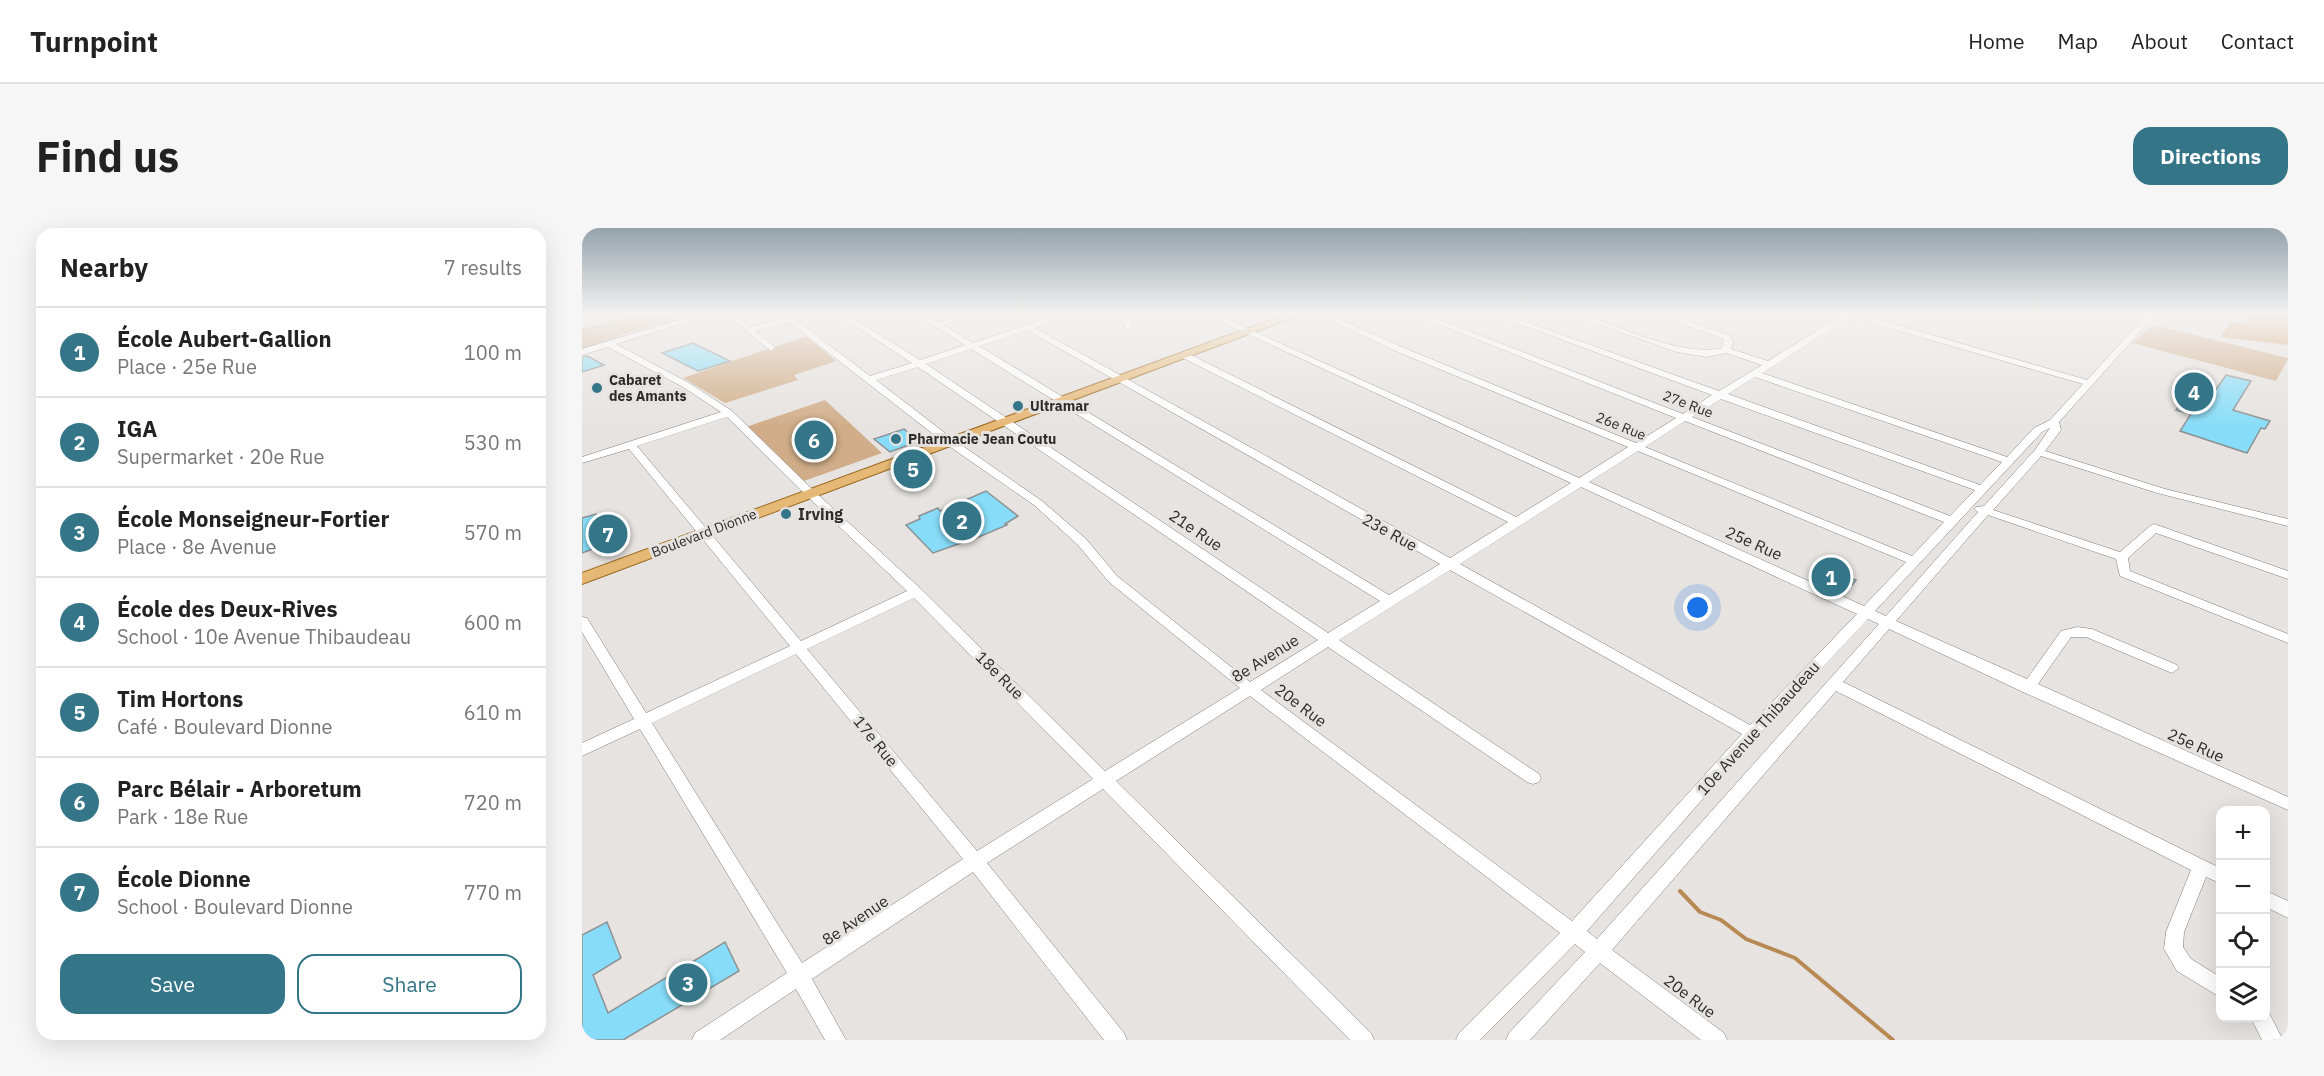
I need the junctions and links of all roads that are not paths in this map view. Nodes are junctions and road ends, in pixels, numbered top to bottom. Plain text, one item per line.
1 (622, 351) edge
2 (830, 351) edge
3 (899, 351) edge
4 (962, 351) edge
5 (981, 351) edge
6 (1070, 351) edge
7 (1200, 351) edge
8 (1290, 351) edge
9 (1403, 351) edge
10 (1511, 351) edge
11 (1597, 351) edge
12 (1686, 351) edge
13 (1722, 351) edge
14 (1729, 351) edge
15 (1789, 351) edge
16 (1978, 351) edge
17 (2119, 351) edge
18 (1186, 356) junction
19 (920, 364) junction
20 (1768, 364) junction
21 (1753, 374) junction
22 (868, 380) junction
23 (1121, 380) junction
24 (2089, 383) junction
25 (1718, 395) junction
26 (1064, 400) junction
27 (729, 413) junction
28 (1682, 418) junction
29 (1005, 421) junction
30 (2054, 422) junction
31 (950, 442) junction
32 (631, 445) junction
33 (1636, 447) junction
34 (2039, 452) junction
35 (584, 460) dead end
36 (2009, 461) junction
37 (1579, 482) junction
38 (1981, 489) junction
39 (810, 493) junction
40 (1967, 504) junction
41 (1986, 511) junction
42 (1952, 521) junction
43 (1516, 522) junction
44 (2288, 523) edge
45 (704, 533) junction
46 (2122, 557) junction
47 (1913, 561) junction
48 (1448, 564) junction
49 (2288, 575) edge
50 (582, 579) edge
51 (916, 592) junction
52 (1389, 601) junction
53 (1865, 611) junction
54 (582, 621) edge
55 (1887, 621) junction
56 (1329, 639) junction
57 (2288, 639) edge
58 (799, 647) junction
59 (2172, 668) dead end
60 (1833, 683) junction
61 (2028, 688) junction
62 (1250, 689) junction
63 (642, 722) junction
64 (1752, 733) junction
65 (582, 750) edge
66 (1533, 778) dead end
67 (1106, 779) junction
68 (2288, 804) edge
69 (975, 861) junction
70 (2201, 867) junction
71 (2216, 874) edge
72 (2270, 901) edge
73 (2288, 910) edge
74 (1573, 933) junction
75 (1601, 951) junction
76 (800, 977) junction
77 (2216, 985) edge
78 (2263, 1022) edge
79 (702, 1040) edge
80 (836, 1040) edge
81 (1117, 1040) edge
82 (1364, 1040) edge
83 (1466, 1040) edge
84 (1516, 1040) edge
85 (1717, 1040) edge
86 (2272, 1040) edge

1 - 27 street, 18e Rue
2 - 22 street, 20e Rue
3 - 19 street, 21e Rue
4 - 19 street
5 - 26 street
6 - 23 street, 23e Rue
7 - 18 main road, Boulevard Dionne
8 - 37 street, 25e Rue
9 - 33 street, 26e Rue
10 - 28 street, 27e Rue
11 - 25 street
12 - 13 street
14 - 20 street
15 - 20 street, 8e Avenue
16 - 24 street
17 - 24 street, 10e Avenue Thibaudeau
18 - 23 main road, Boulevard Dionne
18 - 43 street
19 - 22 street
19 - 29 street, 21e Rue
20 - 21 street, 8e Avenue
21 - 25 street, 8e Avenue
21 - 36 street
22 - 31 street, 20e Rue
23 - 26 main road, Boulevard Dionne
23 - 48 street, 23e Rue
24 - 30 street, 10e Avenue Thibaudeau
25 - 28 street, 8e Avenue
25 - 38 street
26 - 29 main road, Boulevard Dionne
26 - 52 street
27 - 32 street
27 - 39 street, 18e Rue
28 - 33 street, 8e Avenue
28 - 42 street, 27e Rue
29 - 31 main road, Boulevard Dionne
29 - 56 street, 21e Rue
30 - 34 street, 10e Avenue Thibaudeau
30 - 36 street, 10e Avenue Thibaudeau
31 - 39 main road, Boulevard Dionne
31 - 62 street, 20e Rue
32 - 35 street
32 - 45 street, 17e Rue
33 - 37 street, 8e Avenue
33 - 47 street, 26e Rue
34 - 41 street, 10e Avenue Thibaudeau
34 - 44 street
36 - 38 street, 10e Avenue Thibaudeau
37 - 43 street, 8e Avenue
37 - 53 street, 25e Rue
38 - 40 street, 10e Avenue Thibaudeau
39 - 45 main road, Boulevard Dionne
39 - 51 street, 18e Rue
40 - 41 street
40 - 42 street, 10e Avenue Thibaudeau
41 - 46 street
41 - 55 street, 10e Avenue Thibaudeau
42 - 47 street, 10e Avenue Thibaudeau
43 - 48 street, 8e Avenue
45 - 50 main road, Boulevard Dionne
45 - 58 street, 17e Rue
46 - 49 street
46 - 57 street
47 - 53 street, 10e Avenue Thibaudeau
48 - 52 street, 8e Avenue
48 - 64 street, 23e Rue
51 - 58 street
51 - 67 street, 18e Rue
52 - 56 street, 8e Avenue
53 - 55 street, 25e Rue
53 - 64 street, 10e Avenue Thibaudeau
54 - 63 street
55 - 60 street, 10e Avenue Thibaudeau
55 - 61 street, 25e Rue
56 - 62 street, 8e Avenue
56 - 66 street, 21e Rue
58 - 63 street
58 - 69 street, 17e Rue
59 - 61 street
60 - 70 street
60 - 75 street, 10e Avenue Thibaudeau
61 - 68 street, 25e Rue
62 - 67 street, 8e Avenue
62 - 74 street, 20e Rue
63 - 65 street
63 - 76 street
64 - 74 street, 10e Avenue Thibaudeau
67 - 69 street, 8e Avenue
67 - 82 street, 18e Rue
69 - 76 street, 8e Avenue
69 - 81 street, 17e Rue
70 - 71 street
70 - 77 street
72 - 73 street
74 - 75 street, 20e Rue
74 - 83 street, 10e Avenue Thibaudeau
75 - 84 street, 10e Avenue Thibaudeau
75 - 85 street, 20e Rue
76 - 79 street, 8e Avenue
76 - 80 street
78 - 86 street

